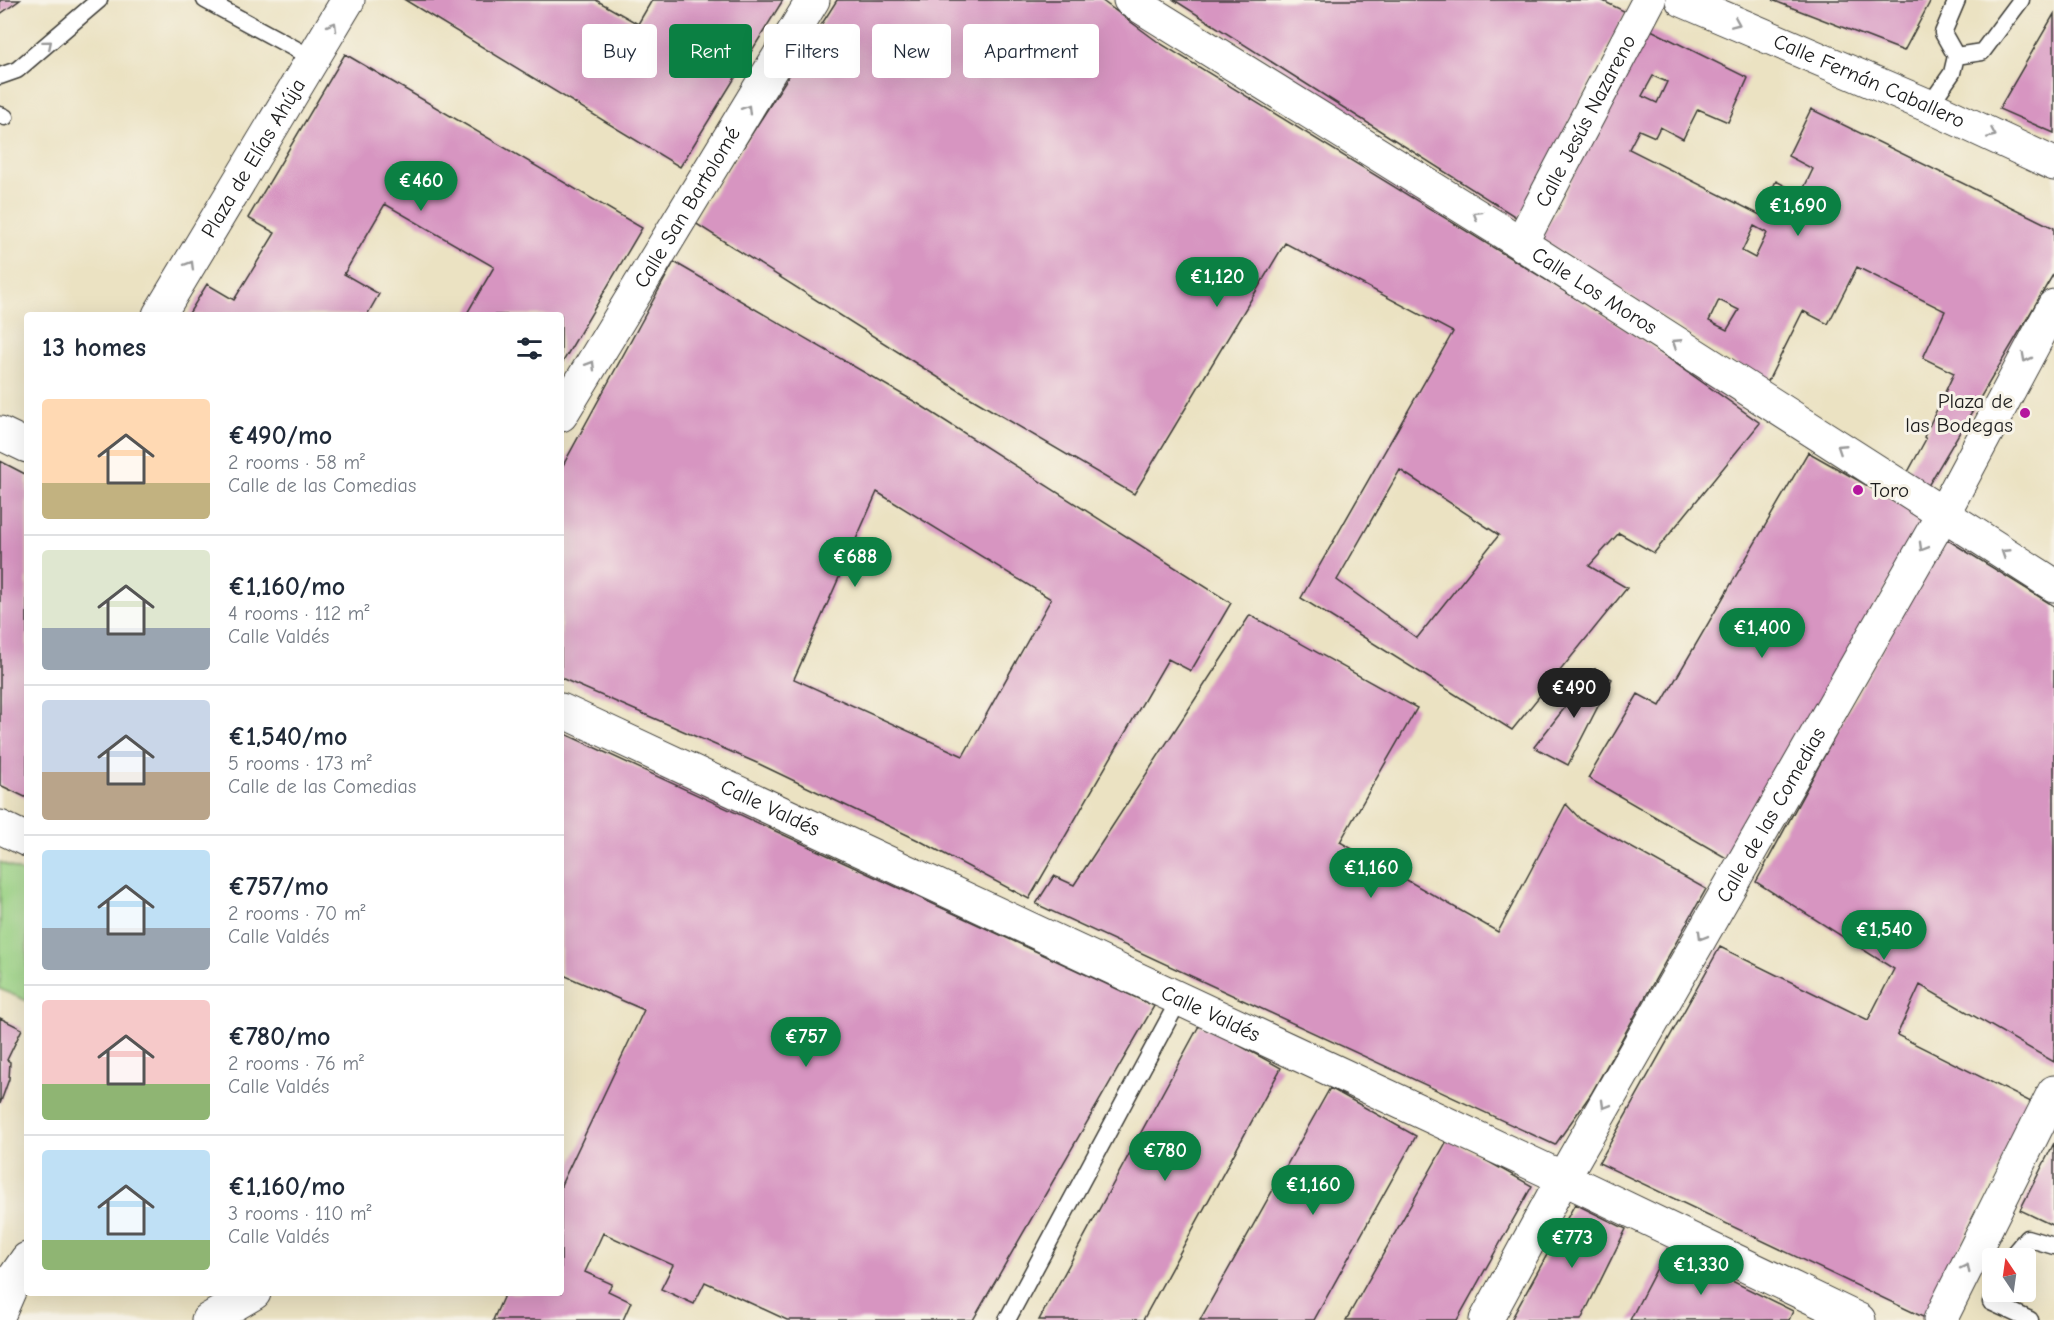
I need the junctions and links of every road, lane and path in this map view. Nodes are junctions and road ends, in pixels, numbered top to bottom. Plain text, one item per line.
1 (99, 0) edge
2 (205, 0) edge
3 (348, 0) edge
4 (813, 0) edge
5 (1130, 0) edge
6 (1649, 0) edge
7 (1682, 0) edge
8 (1958, 0) edge
9 (2021, 0) edge
10 (1956, 56) junction
11 (314, 59) junction
12 (0, 76) edge
13 (1929, 106) junction
14 (2054, 164) edge
15 (1521, 243) junction
16 (2054, 306) edge
17 (161, 312) edge
18 (564, 410) edge
19 (0, 433) edge
20 (24, 445) edge
21 (1943, 514) junction
22 (2054, 585) edge
23 (564, 711) edge
24 (0, 827) edge
25 (24, 839) edge
26 (1179, 1000) junction
27 (2054, 1092) edge
28 (1563, 1178) junction
29 (2054, 1246) edge
30 (2018, 1248) edge
31 (14, 1267) edge
32 (249, 1296) edge
33 (1991, 1302) edge
34 (0, 1312) edge
35 (2009, 1315) edge
36 (208, 1320) edge
37 (1007, 1320) edge
38 (1486, 1320) edge
39 (1859, 1320) edge
40 (1940, 1320) edge
41 (2030, 1320) edge

12 -> 1 lane
2 - 11 lane
11 -> 3 street, Plaza de Elías Ahúja
18 -> 4 street, Calle San Bartolomé
15 -> 5 street, Calle Los Moros
6 - 15 street, Calle Jesús Nazareno
7 -> 13 street, Calle Fernán Caballero
8 - 10 lane
9 - 10 lane
10 - 13 lane
17 -> 11 street, Plaza de Elías Ahúja
13 -> 14 street, Calle Fernán Caballero
21 -> 15 street, Calle Los Moros
16 -> 21 street, Calle de las Comedias
19 - 20 street
22 -> 21 street, Calle Los Moros
21 -> 28 street, Calle de las Comedias
23 - 26 street, Calle Valdés
24 - 25 street
26 - 28 street, Calle Valdés
26 - 37 lane
40 -> 27 street
28 - 38 street, Calle de las Comedias
28 - 39 street, Calle Valdés
29 - 30 lane
31 - 34 street
32 - 36 street
33 - 35 lane
35 - 41 lane

